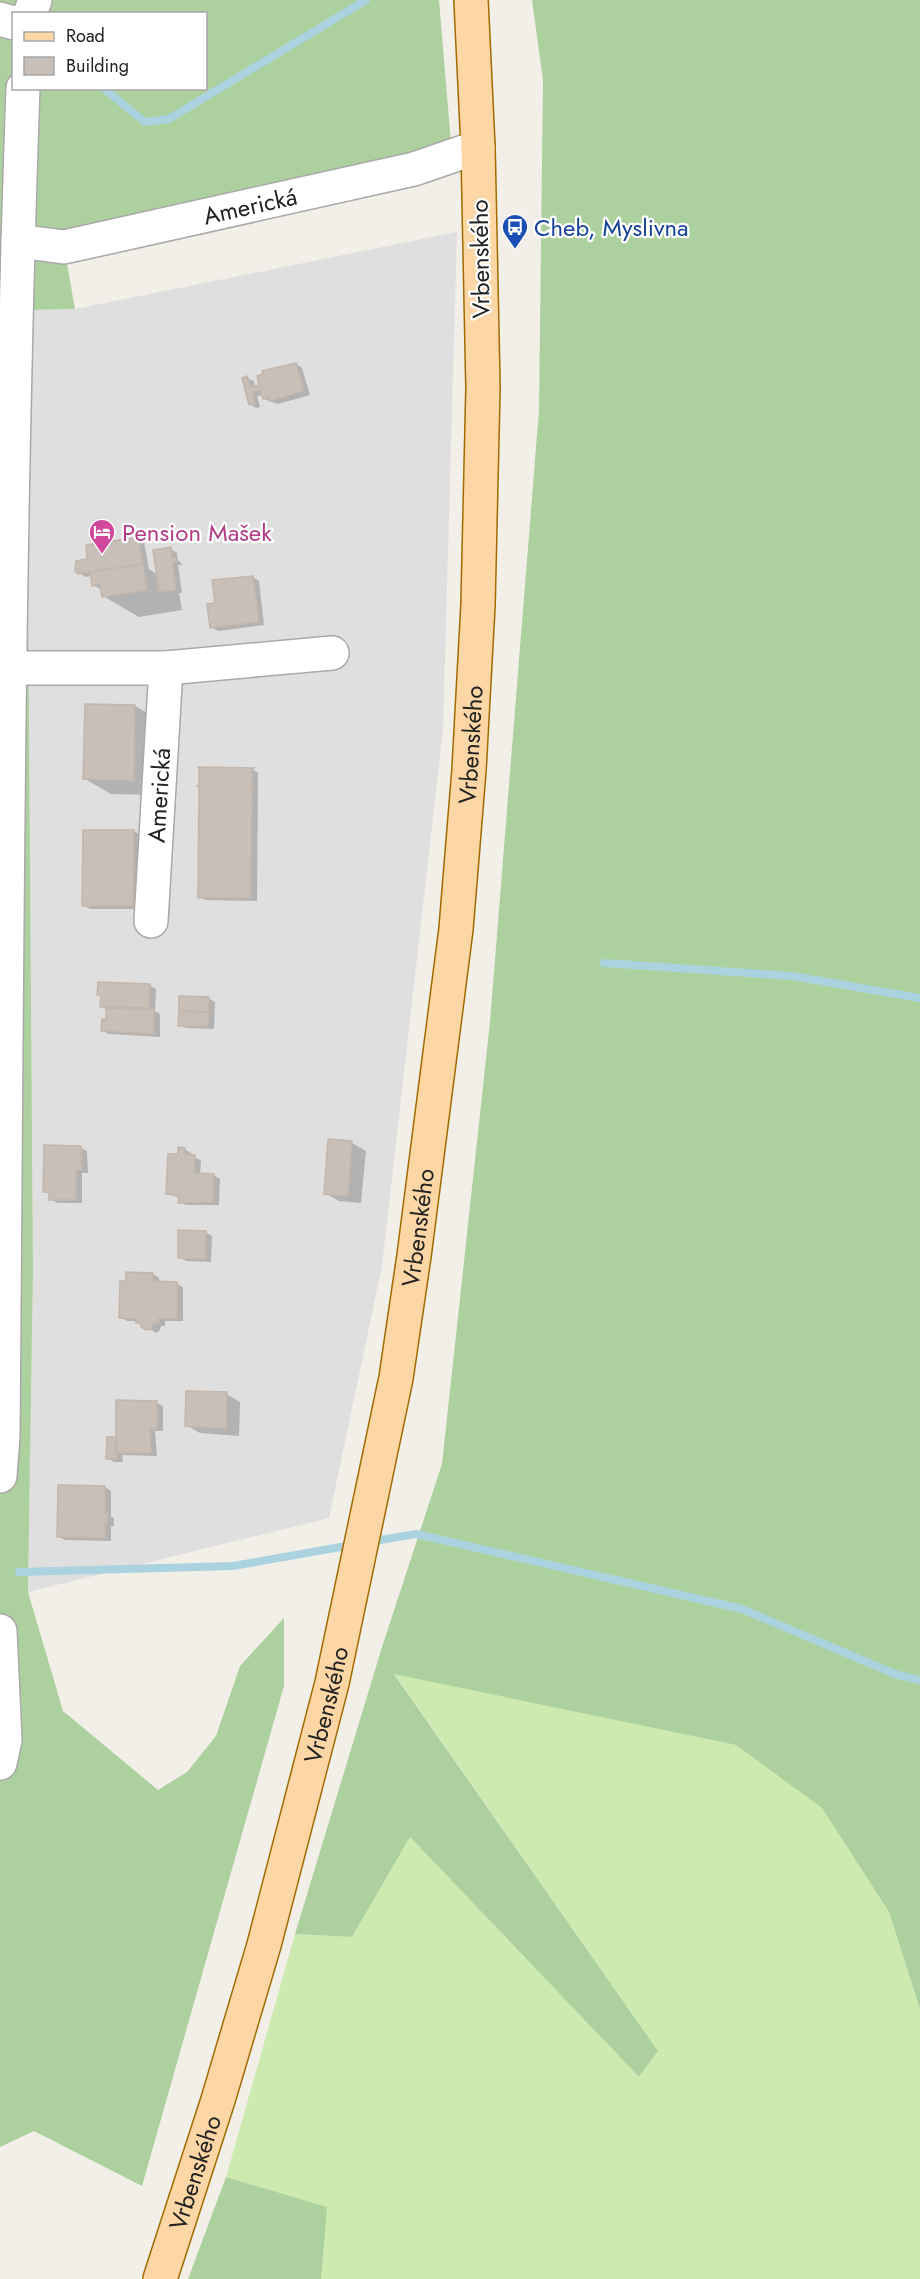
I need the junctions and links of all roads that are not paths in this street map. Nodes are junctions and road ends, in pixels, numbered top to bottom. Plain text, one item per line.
1 (471, 0) edge
2 (23, 90) edge
3 (478, 147) junction
4 (18, 241) junction
5 (332, 653) dead end
6 (10, 668) junction
7 (166, 668) junction
8 (151, 921) dead end
9 (0, 1476) edge
10 (0, 1631) edge
11 (0, 1763) edge
12 (160, 2279) edge

1 - 3 main road, Vrbenského
2 - 4 street
3 - 4 street, Americká
3 - 12 main road, Vrbenského
4 - 6 street
5 - 7 street
6 - 7 street
6 - 9 street
7 - 8 street, Americká
10 - 11 street

